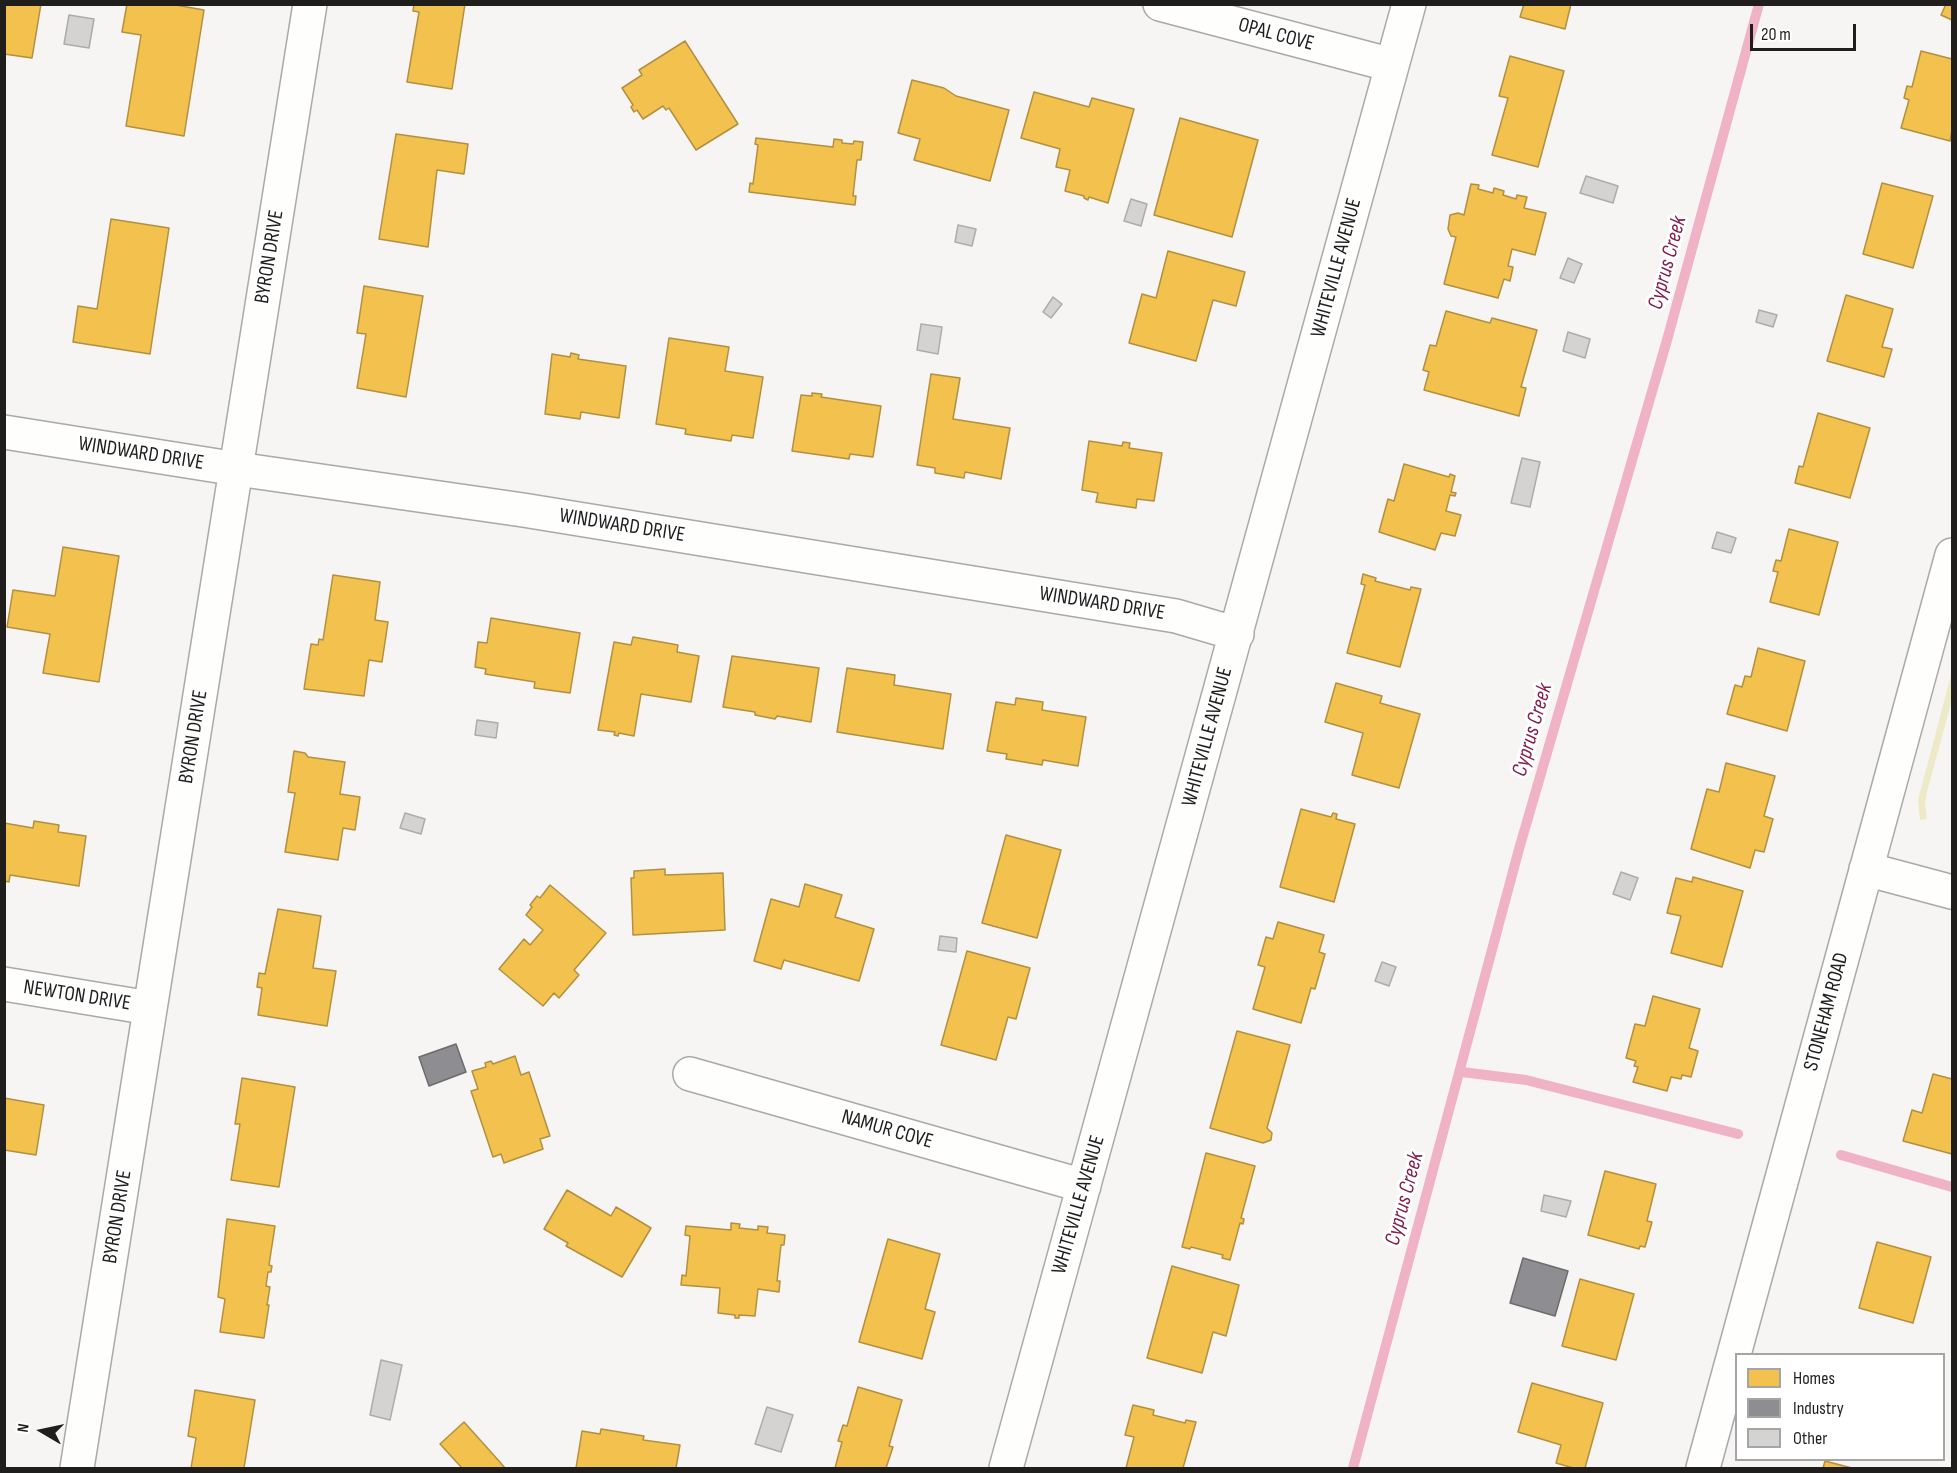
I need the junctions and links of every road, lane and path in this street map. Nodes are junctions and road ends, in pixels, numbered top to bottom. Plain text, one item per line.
1 (309, 4) edge
2 (1160, 4) edge
3 (1409, 4) edge
4 (1392, 65) junction
5 (4, 432) edge
6 (237, 469) junction
7 (1953, 555) edge
8 (1237, 634) junction
9 (1866, 869) junction
10 (1953, 892) edge
11 (4, 984) edge
12 (150, 1008) junction
13 (690, 1074) dead end
14 (1084, 1186) junction
15 (77, 1468) edge
16 (1006, 1468) edge
17 (1703, 1468) edge

1 - 6 street, BYRON DRIVE
2 - 4 street, OPAL COVE
3 - 4 street, WHITEVILLE AVENUE
4 - 8 street, WHITEVILLE AVENUE
5 - 6 street, WINDWARD DRIVE
6 - 8 street, WINDWARD DRIVE
6 - 12 street, BYRON DRIVE
7 - 9 street, STONEHAM ROAD
8 - 14 street, WHITEVILLE AVENUE
9 - 10 street
9 - 17 street, STONEHAM ROAD
11 - 12 street, NEWTON DRIVE
12 - 15 street, BYRON DRIVE
13 - 14 street, NAMUR COVE
14 - 16 street, WHITEVILLE AVENUE

